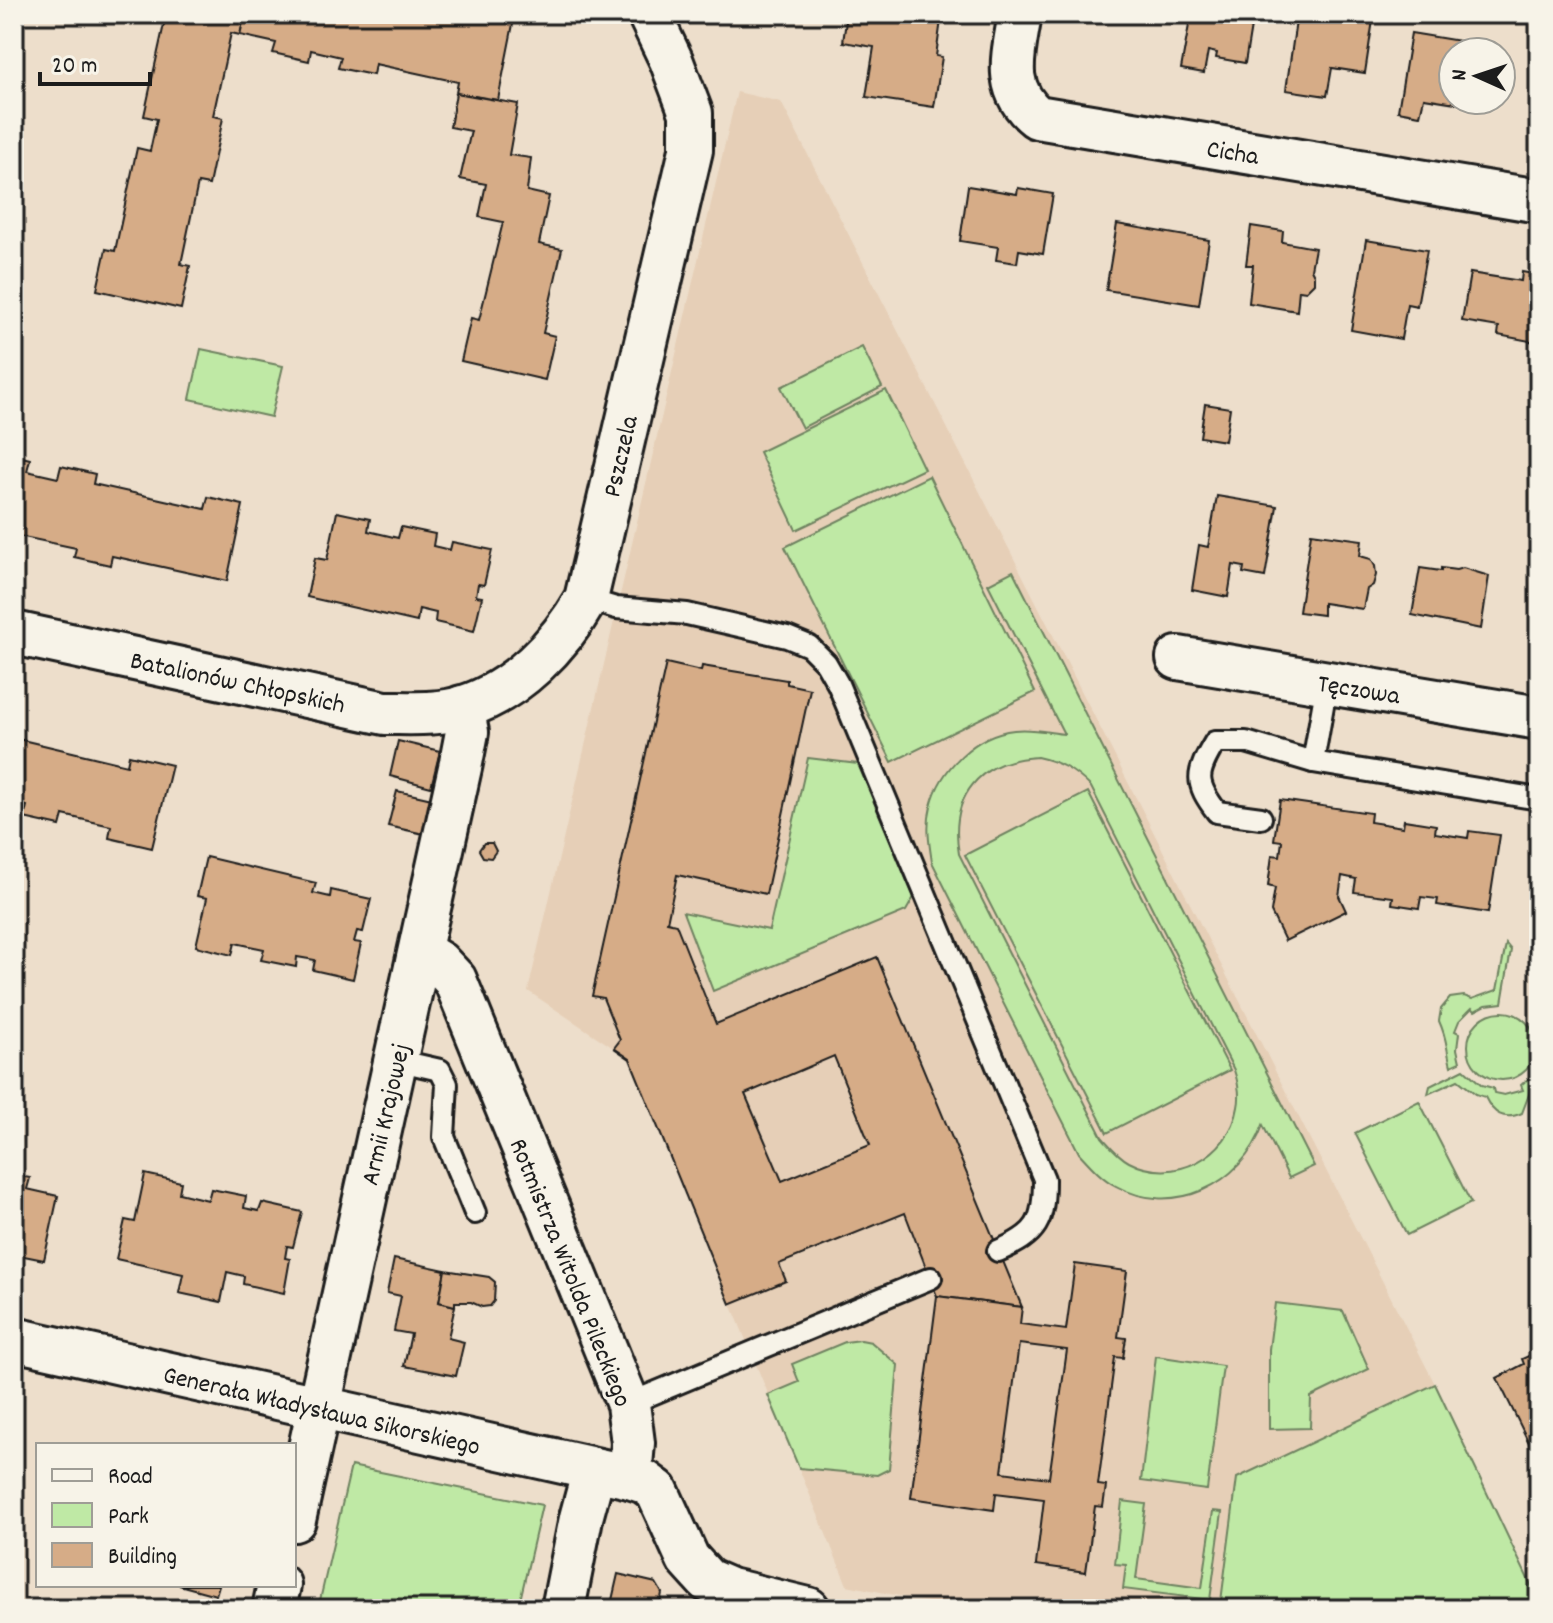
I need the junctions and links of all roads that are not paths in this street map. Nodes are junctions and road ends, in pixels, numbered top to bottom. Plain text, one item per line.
1 (649, 14) edge
2 (1020, 14) edge
3 (1539, 201) edge
4 (586, 599) junction
5 (14, 633) edge
6 (1178, 658) dead end
7 (1327, 683) junction
8 (462, 707) junction
9 (1539, 718) edge
10 (1313, 762) junction
11 (1539, 799) edge
12 (1261, 818) dead end
13 (421, 952) junction
14 (396, 1060) junction
15 (475, 1213) dead end
16 (998, 1251) dead end
17 (931, 1278) dead end
18 (14, 1339) edge
19 (628, 1404) junction
20 (318, 1408) junction
21 (612, 1474) junction
22 (296, 1511) edge
23 (279, 1587) edge
24 (274, 1609) edge
25 (563, 1609) edge
26 (808, 1609) edge

1 - 4 street, Pszczela
2 - 3 street, Cicha
4 - 8 street, Pszczela
4 - 16 lane
5 - 8 street, Batalionów Chłopskich
6 - 7 street, Tęczowa
7 - 9 street, Tęczowa
7 - 10 lane
8 - 13 street, Armii Krajowej
10 - 11 lane
10 - 12 lane
13 - 14 street, Armii Krajowej
13 - 19 street, Rotmistrza Witolda Pileckiego
14 - 15 lane
14 - 20 street, Armii Krajowej
17 - 19 lane
18 - 20 street, Generała Władysława Sikorskiego
19 - 21 street, Rotmistrza Witolda Pileckiego
20 - 21 street, Generała Władysława Sikorskiego
20 - 22 street, Armii Krajowej
21 - 25 street, Rotmistrza Witolda Pileckiego
21 - 26 street
23 - 24 street

